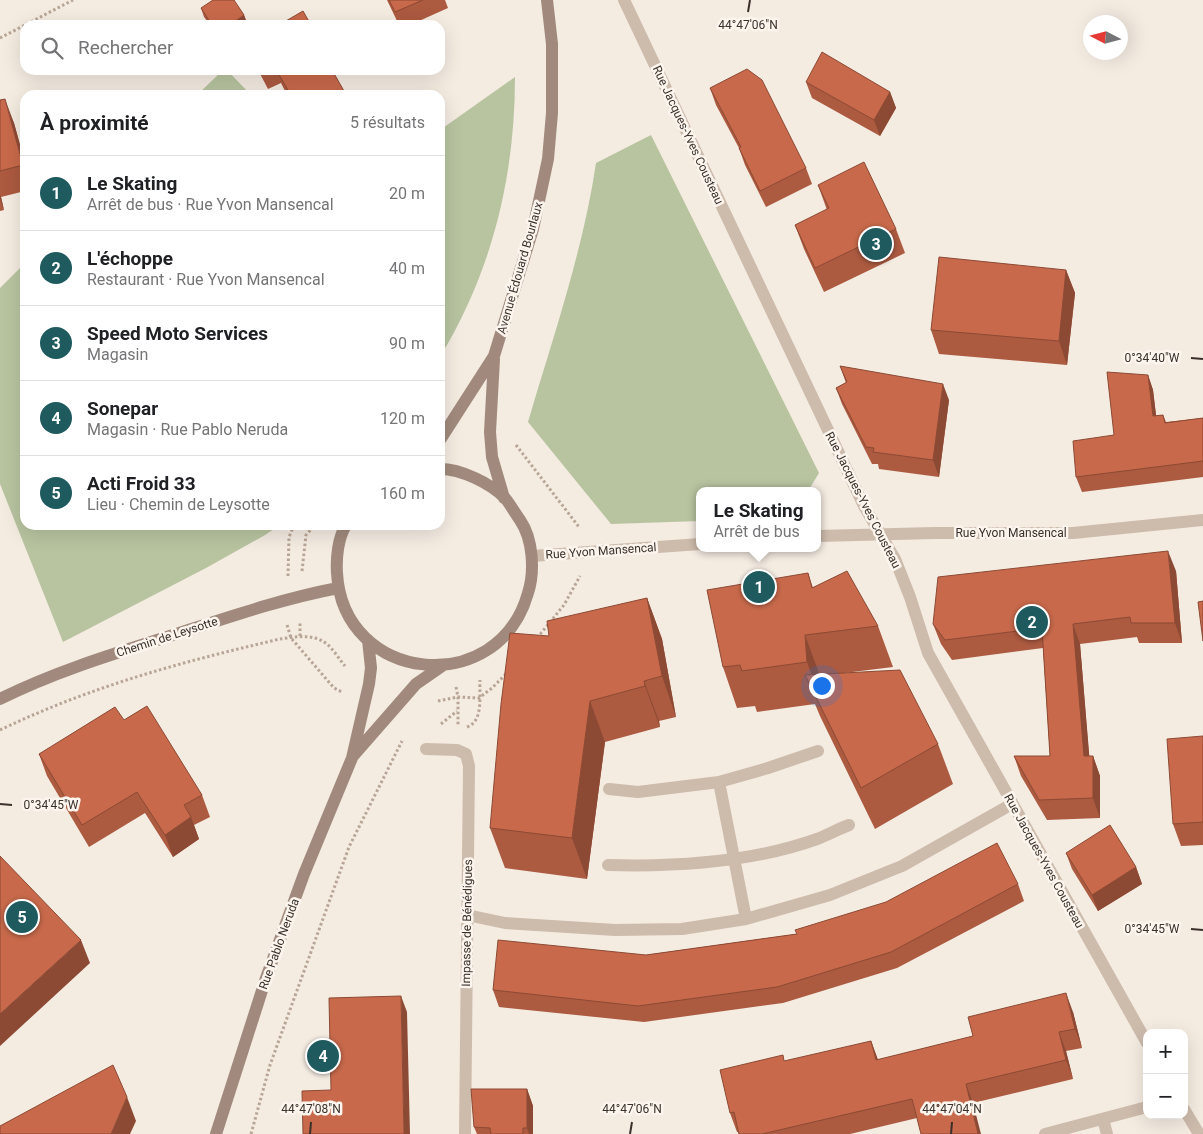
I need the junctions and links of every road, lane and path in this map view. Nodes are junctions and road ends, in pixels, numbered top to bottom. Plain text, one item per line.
1 (73, 0) edge
2 (547, 0) edge
3 (624, 0) edge
4 (35, 20) edge
5 (20, 28) edge
6 (0, 38) edge
7 (494, 356) junction
8 (445, 434) edge
9 (514, 442) dead end
10 (445, 469) edge
11 (504, 498) junction
12 (1202, 521) edge
13 (292, 530) edge
14 (343, 530) edge
15 (880, 534) junction
16 (821, 536) edge
17 (696, 544) edge
18 (580, 552) junction
19 (532, 556) junction
20 (338, 588) junction
21 (287, 599) junction
22 (300, 636) dead end
23 (291, 638) junction
24 (368, 640) junction
25 (533, 644) edge
26 (489, 649) junction
27 (442, 666) junction
28 (510, 671) edge
29 (479, 698) junction
30 (0, 699) edge
31 (365, 700) junction
32 (433, 701) dead end
33 (444, 728) dead end
34 (451, 728) dead end
35 (458, 728) junction
36 (0, 730) edge
37 (404, 739) dead end
38 (426, 749) dead end
39 (818, 751) dead end
40 (352, 758) junction
41 (719, 782) junction
42 (609, 789) dead end
43 (1012, 804) junction
44 (849, 825) dead end
45 (735, 858) junction
46 (608, 865) dead end
47 (468, 915) junction
48 (746, 919) junction
49 (1143, 1036) edge
50 (1143, 1107) edge
51 (1188, 1116) edge
52 (1103, 1119) junction
53 (216, 1134) edge
54 (251, 1134) edge
55 (464, 1134) edge
56 (1045, 1134) edge
57 (1107, 1134) edge
58 (1199, 1134) edge

1 - 4 path
2 - 7 street, Avenue Édouard Bourlaux
3 - 15 street, Rue Jacques-Yves Cousteau
5 - 6 path
7 - 8 street, Avenue Édouard Bourlaux
7 - 11 street, Avenue Édouard Bourlaux
9 - 18 path
10 - 11 street
11 - 19 street
12 - 15 street, Rue Yvon Mansencal
13 - 21 path
14 - 20 street
15 - 16 street, Rue Yvon Mansencal
15 - 43 street, Rue Jacques-Yves Cousteau
17 - 18 street, Rue Yvon Mansencal
18 - 19 street, Rue Yvon Mansencal
18 - 25 path
19 - 26 street
20 - 21 street, Chemin de Leysotte
20 - 24 street
21 - 23 path
21 - 30 street, Chemin de Leysotte
22 - 23 path
23 - 31 path
23 - 36 path
24 - 27 street
24 - 31 street, Rue Pablo Neruda
26 - 27 street
26 - 29 path
27 - 40 street, Rue Pablo Neruda
28 - 29 path
29 - 32 path
29 - 35 path
31 - 40 street, Rue Pablo Neruda
33 - 35 path
34 - 35 path
37 - 54 path
38 - 47 street, Impasse de Bénédigues
39 - 41 street
40 - 53 street, Rue Pablo Neruda
41 - 42 street
41 - 45 street
43 - 48 street
43 - 49 street, Rue Jacques-Yves Cousteau
44 - 45 street
45 - 46 street
45 - 48 street
47 - 48 street
47 - 55 street, Impasse de Bénédigues
50 - 52 street
51 - 58 street
52 - 56 street
52 - 57 street

